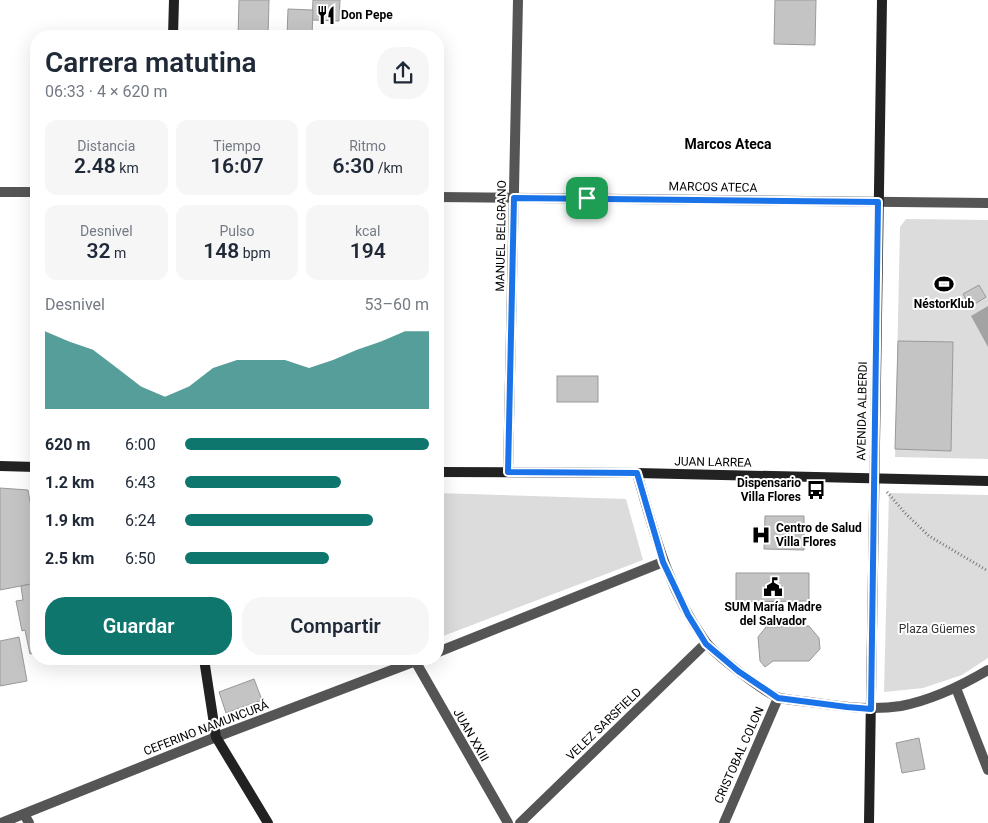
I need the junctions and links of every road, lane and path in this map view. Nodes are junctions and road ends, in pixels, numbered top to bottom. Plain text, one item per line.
1 (174, 0) edge
2 (518, 0) edge
3 (882, 0) edge
4 (173, 30) edge
5 (0, 192) edge
6 (30, 192) edge
7 (444, 197) edge
8 (514, 198) junction
9 (878, 202) junction
10 (988, 203) edge
11 (0, 466) edge
12 (30, 467) edge
13 (444, 472) edge
14 (508, 472) junction
15 (637, 473) junction
16 (873, 478) junction
17 (988, 480) edge
18 (663, 562) junction
19 (988, 571) edge
20 (706, 644) junction
21 (444, 650) edge
22 (205, 665) edge
23 (403, 665) edge
24 (419, 665) edge
25 (988, 670) edge
26 (956, 688) junction
27 (778, 698) junction
28 (871, 709) junction
29 (216, 738) junction
30 (988, 770) edge
31 (27, 819) edge
32 (1, 823) edge
33 (268, 823) edge
34 (508, 823) edge
35 (520, 823) edge
36 (724, 823) edge
37 (869, 823) edge

1 - 4 main road
2 - 8 street, MANUEL BELGRANO
3 - 9 main road, AVENIDA ALBERDI
5 - 6 street
7 - 8 street, MARCOS ATECA
8 - 9 street, MARCOS ATECA
8 - 14 street, MANUEL BELGRANO
9 - 10 street, MARCOS ATECA
9 - 16 main road, AVENIDA ALBERDI
11 - 12 main road
13 - 14 main road, JUAN LARREA
14 - 15 main road, JUAN LARREA
15 - 16 main road, JUAN LARREA
15 - 18 street
16 - 17 main road, JUAN LARREA
16 - 19 path
16 - 28 main road, AVENIDA ALBERDI
18 - 20 street
18 - 21 street
20 - 27 street
20 - 35 street, VELEZ SARSFIELD
22 - 29 main road
23 - 29 street, CEFERINO NAMUNCURÁ
24 - 34 street, JUAN XXIII
25 - 26 street
26 - 28 street
26 - 30 street
27 - 28 street
27 - 36 street, CRISTOBAL COLON
28 - 37 main road, AVENIDA ALBERDI
29 - 31 street, CEFERINO NAMUNCURÁ
29 - 33 main road
31 - 32 street, CEFERINO NAMUNCURÁ

